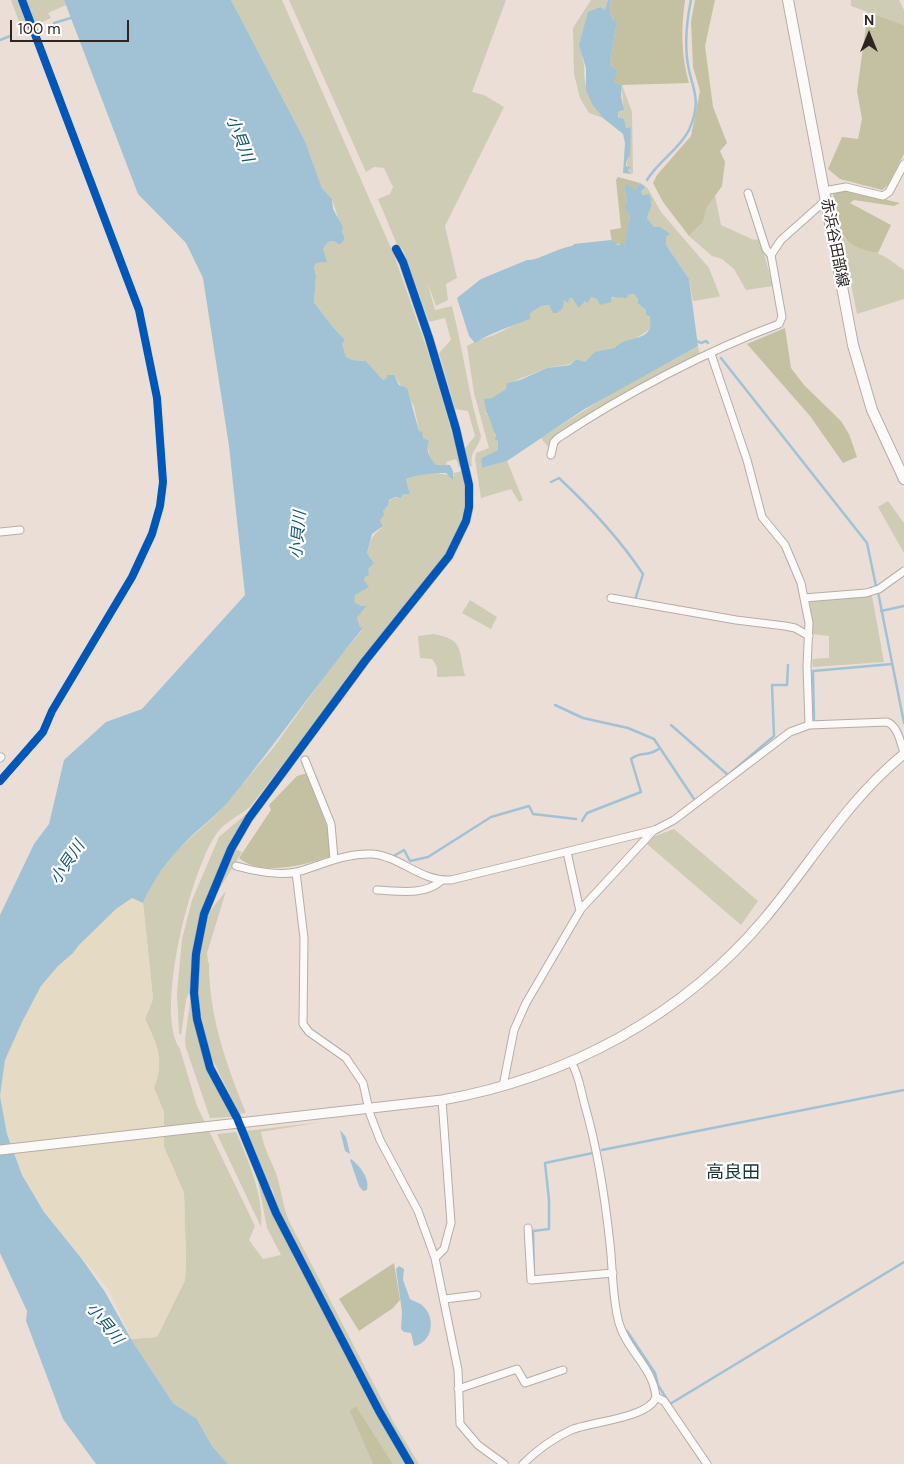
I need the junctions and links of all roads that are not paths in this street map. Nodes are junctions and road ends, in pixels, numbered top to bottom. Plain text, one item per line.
1 (788, 0) edge
2 (904, 164) edge
3 (748, 193) dead end
4 (825, 195) junction
5 (396, 249) dead end
6 (771, 256) junction
7 (711, 354) junction
8 (551, 455) dead end
9 (904, 479) edge
10 (20, 530) dead end
11 (0, 532) edge
12 (904, 571) edge
13 (611, 598) dead end
14 (804, 598) junction
15 (809, 636) junction
16 (809, 725) junction
17 (904, 754) edge
18 (305, 760) dead end
19 (655, 830) junction
20 (567, 852) junction
21 (334, 859) junction
22 (236, 866) dead end
23 (296, 872) junction
24 (441, 881) junction
25 (377, 890) dead end
26 (580, 911) junction
27 (571, 1062) junction
28 (503, 1086) junction
29 (442, 1100) junction
30 (369, 1108) junction
31 (234, 1124) junction
32 (0, 1150) edge
33 (528, 1228) dead end
34 (436, 1258) junction
35 (613, 1273) junction
36 (477, 1295) dead end
37 (445, 1299) junction
38 (563, 1370) dead end
39 (458, 1389) junction
40 (656, 1397) junction
41 (410, 1464) edge
42 (504, 1464) edge
43 (523, 1464) edge
44 (707, 1464) edge

1 - 4 main road, 赤浜谷田部線
2 - 4 street
3 - 6 street
4 - 6 street
4 - 9 main road, 赤浜谷田部線
5 - 31 street
6 - 7 street
7 - 8 street
7 - 14 street
10 - 11 street
12 - 14 street
13 - 15 street
14 - 15 street
15 - 16 street
16 - 17 street
16 - 19 street
17 - 27 street
18 - 21 street
19 - 20 street
19 - 26 street
20 - 24 street
20 - 26 street
21 - 23 street
21 - 24 street
22 - 23 street
23 - 30 street
24 - 25 street
26 - 28 street
27 - 28 street
27 - 35 street
28 - 29 street
29 - 30 street
29 - 34 street
30 - 31 street
30 - 34 street
31 - 32 street
31 - 41 street
33 - 35 street
34 - 37 street
35 - 40 street
36 - 37 street
37 - 39 street
38 - 39 street
39 - 42 street
40 - 43 street
40 - 44 street

